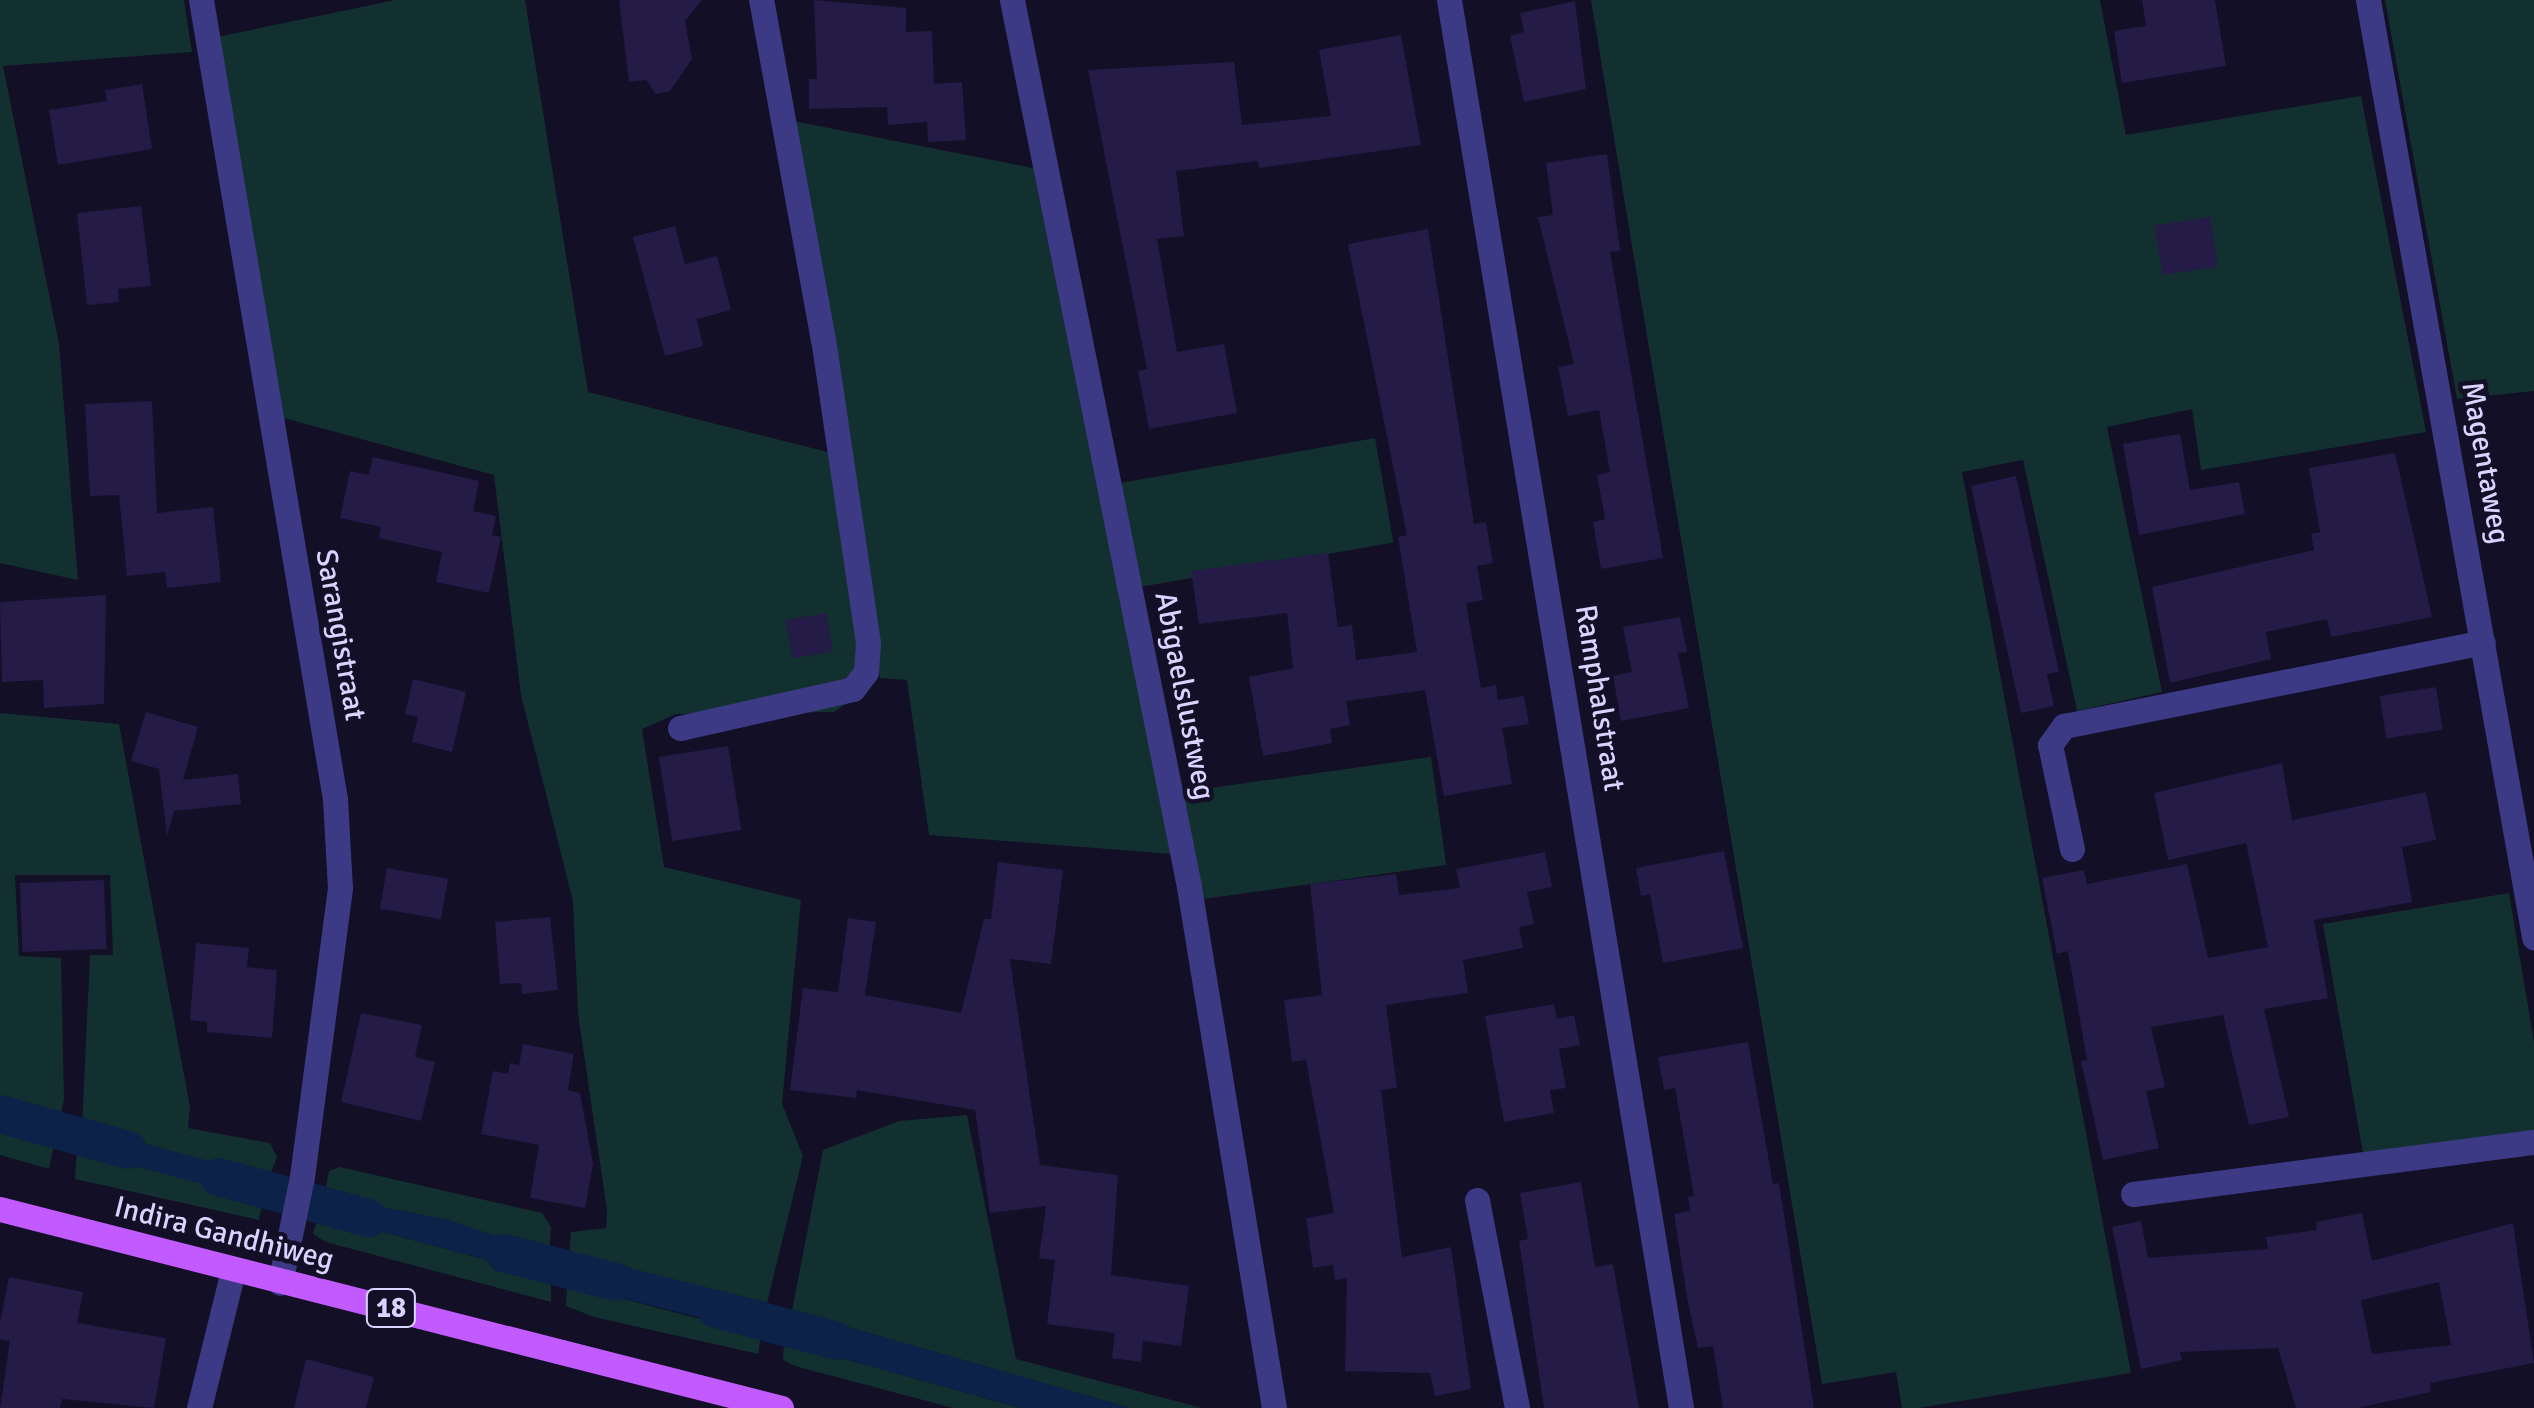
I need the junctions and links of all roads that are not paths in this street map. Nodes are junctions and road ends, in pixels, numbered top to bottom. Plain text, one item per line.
1 (201, 0) edge
2 (760, 0) edge
3 (1012, 0) edge
4 (1449, 0) edge
5 (2368, 0) edge
6 (2483, 642) junction
7 (680, 728) dead end
8 (2072, 849) dead end
9 (2534, 937) edge
10 (2534, 1142) edge
11 (2133, 1194) dead end
12 (1477, 1200) dead end
13 (0, 1209) edge
14 (233, 1270) junction
15 (280, 1283) junction
16 (199, 1408) edge
17 (781, 1408) edge
18 (1274, 1408) edge
19 (1517, 1408) edge
20 (1680, 1408) edge

1 - 15 street, Sarangistraat
2 - 7 street
3 - 18 street, Abigaelslustweg
4 - 20 street, Ramphalstraat
5 - 6 street, Magentaweg
6 - 8 street
6 - 9 street, Magentaweg
10 - 11 street
12 - 19 street
13 - 14 main road, Indira Gandhiweg / 18
14 - 15 main road, Indira Gandhiweg / 18
14 - 16 street
15 - 17 main road, Indira Gandhiweg / 18

